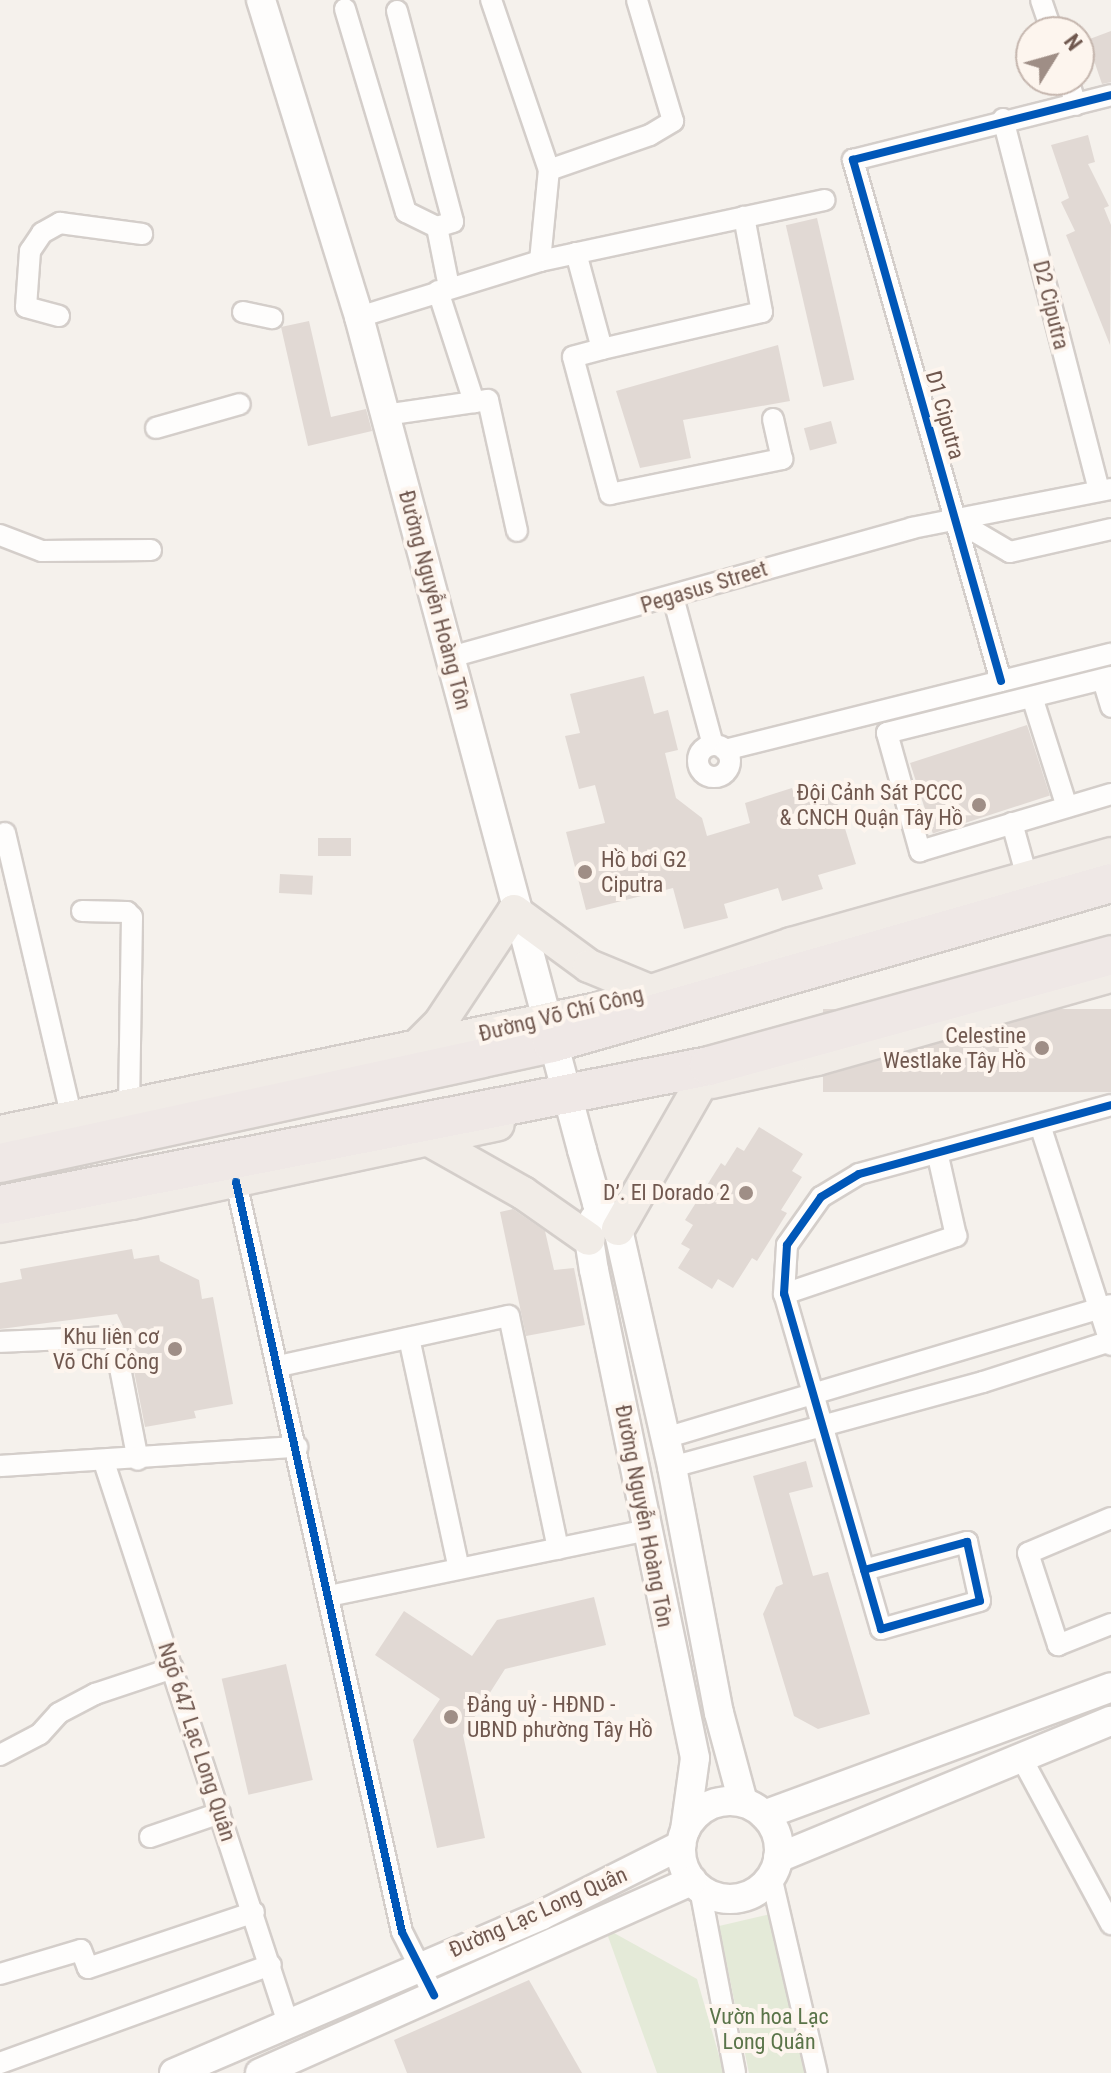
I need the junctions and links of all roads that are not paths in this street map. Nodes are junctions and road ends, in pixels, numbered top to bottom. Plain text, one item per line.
1 (261, 0) edge
2 (491, 0) edge
3 (637, 0) edge
4 (345, 9) dead end
5 (397, 11) dead end
6 (1111, 95) edge
7 (1073, 96) edge
8 (1076, 105) junction
9 (1003, 119) junction
10 (549, 170) junction
11 (825, 200) dead end
12 (744, 217) junction
13 (437, 227) junction
14 (142, 234) dead end
15 (576, 253) junction
16 (540, 261) junction
17 (444, 289) junction
18 (243, 312) dead end
19 (59, 316) dead end
20 (359, 317) junction
21 (272, 318) dead end
22 (602, 349) junction
23 (474, 402) junction
24 (240, 404) dead end
25 (385, 415) junction
26 (773, 419) dead end
27 (156, 428) dead end
28 (1105, 490) edge
29 (957, 521) junction
30 (1111, 529) edge
31 (517, 531) dead end
32 (0, 535) edge
33 (151, 550) dead end
34 (673, 597) junction
35 (1111, 654) edge
36 (451, 657) junction
37 (1107, 678) edge
38 (1001, 681) junction
39 (1033, 700) junction
40 (1111, 707) edge
41 (1111, 794) edge
42 (1067, 807) junction
43 (1012, 823) junction
44 (5, 833) dead end
45 (1111, 854) edge
46 (1027, 877) junction
47 (1111, 883) edge
48 (82, 911) dead end
49 (514, 911) junction
50 (1111, 955) edge
51 (1111, 976) edge
52 (652, 992) junction
53 (598, 1009) joint
54 (549, 1032) junction
55 (416, 1047) junction
56 (474, 1049) junction
57 (700, 1085) junction
58 (629, 1091) junction
59 (568, 1100) junction
60 (1111, 1105) edge
61 (129, 1107) junction
62 (72, 1118) junction
63 (514, 1120) joint
64 (1040, 1125) junction
65 (0, 1132) edge
66 (431, 1141) junction
67 (937, 1152) junction
68 (0, 1163) edge
69 (236, 1182) junction
70 (0, 1205) edge
71 (0, 1226) edge
72 (604, 1234) junction
73 (784, 1294) junction
74 (1105, 1307) edge
75 (409, 1338) junction
76 (0, 1342) edge
77 (1111, 1342) edge
78 (279, 1366) junction
79 (814, 1396) junction
80 (823, 1425) junction
81 (665, 1438) junction
82 (297, 1447) junction
83 (138, 1460) junction
84 (104, 1462) junction
85 (0, 1466) edge
86 (672, 1467) junction
87 (1111, 1518) edge
88 (649, 1530) junction
89 (558, 1549) junction
90 (459, 1569) junction
91 (864, 1570) junction
92 (329, 1596) junction
93 (1111, 1624) edge
94 (173, 1668) junction
95 (1111, 1687) edge
96 (1111, 1721) edge
97 (0, 1755) edge
98 (1021, 1757) junction
99 (753, 1809) junction
100 (220, 1813) junction
101 (150, 1837) dead end
102 (683, 1838) junction
103 (775, 1867) junction
104 (696, 1885) junction
105 (254, 1912) junction
106 (1111, 1924) edge
107 (271, 1965) junction
108 (418, 1965) junction
109 (0, 1974) edge
110 (434, 1995) junction
111 (288, 2023) junction
112 (0, 2063) edge
113 (174, 2073) edge
114 (260, 2073) edge
115 (735, 2073) edge
116 (817, 2073) edge

1 - 20 main road, Đường Nguyễn Hoàng Tôn
2 - 10 street
3 - 10 street
4 - 13 street
5 - 13 street
6 - 8 street
7 - 8 street
8 - 9 street
9 - 28 street, D2 Ciputra
9 - 29 street, D1 Ciputra
10 - 16 street
11 - 12 street
12 - 15 street
12 - 22 street
13 - 17 street
14 - 19 street
15 - 16 street
15 - 22 street
16 - 17 street
17 - 20 street
17 - 23 street
18 - 21 street
20 - 25 main road, Đường Nguyễn Hoàng Tôn
22 - 26 street
23 - 25 street
23 - 31 street
24 - 27 street
25 - 36 main road, Đường Nguyễn Hoàng Tôn
28 - 29 street, Pegasus Street
29 - 30 street
29 - 34 street, Pegasus Street
29 - 38 street, D1 Ciputra
32 - 33 street
34 - 36 street, Pegasus Street
34 - 38 street
35 - 38 street
36 - 49 main road, Đường Nguyễn Hoàng Tôn
37 - 39 street
37 - 40 street
39 - 42 street
39 - 43 street
41 - 42 street
42 - 43 street
43 - 46 street
44 - 62 street
45 - 46 main road, Đường Võ Chí Công
46 - 52 main road, Đường Võ Chí Công
47 - 54 highway, Đường Võ Chí Công
48 - 61 street
49 - 52 main road
49 - 54 main road, Đường Nguyễn Hoàng Tôn
49 - 55 main road
50 - 58 highway
51 - 57 main road
52 - 53 main road, Đường Võ Chí Công
53 - 54 highway
54 - 56 highway, Đường Võ Chí Công
54 - 59 main road, Đường Nguyễn Hoàng Tôn
55 - 56 main road, Đường Võ Chí Công
55 - 61 main road, Đường Võ Chí Công
56 - 68 highway, Đường Võ Chí Công
57 - 58 main road
57 - 72 main road
58 - 59 highway
59 - 63 highway
59 - 70 highway
59 - 72 main road, Đường Nguyễn Hoàng Tôn
60 - 64 street
61 - 62 main road, Đường Võ Chí Công
62 - 65 main road, Đường Võ Chí Công
63 - 66 main road
64 - 67 street
64 - 74 street
66 - 69 main road
66 - 72 main road
67 - 73 street
67 - 73 street
69 - 71 main road
69 - 78 street
72 - 81 main road, Đường Nguyễn Hoàng Tôn
72 - 88 main road, Đường Nguyễn Hoàng Tôn
73 - 79 street
74 - 77 street
74 - 79 street
75 - 78 street
75 - 89 street
75 - 90 street
76 - 83 street
77 - 80 street
78 - 82 street
79 - 80 street
79 - 81 street
80 - 86 street
80 - 91 street
81 - 86 main road, Đường Nguyễn Hoàng Tôn
82 - 83 street
82 - 92 street
83 - 84 street
84 - 85 street
84 - 94 street, Ngõ 647 Lạc Long Quân
86 - 99 main road, Đường Nguyễn Hoàng Tôn
87 - 93 street
88 - 89 street
88 - 102 main road, Đường Nguyễn Hoàng Tôn
89 - 90 street
90 - 92 street
91 - 91 street
92 - 108 street
94 - 97 street
94 - 100 street, Ngõ 647 Lạc Long Quân
95 - 99 main road
96 - 98 main road
98 - 103 main road
98 - 106 street
99 - 102 main road
99 - 103 main road
100 - 101 street
100 - 105 street, Ngõ 647 Lạc Long Quân
102 - 104 main road
102 - 108 main road, Đường Lạc Long Quân
103 - 104 main road
103 - 116 street
104 - 110 main road, Đường Lạc Long Quân
104 - 115 street
105 - 107 street, Ngõ 647 Lạc Long Quân
105 - 109 street
107 - 111 street, Ngõ 647 Lạc Long Quân
107 - 112 street
108 - 110 street
108 - 111 main road, Đường Lạc Long Quân
110 - 114 main road, Đường Lạc Long Quân
111 - 113 main road, Đường Lạc Long Quân

